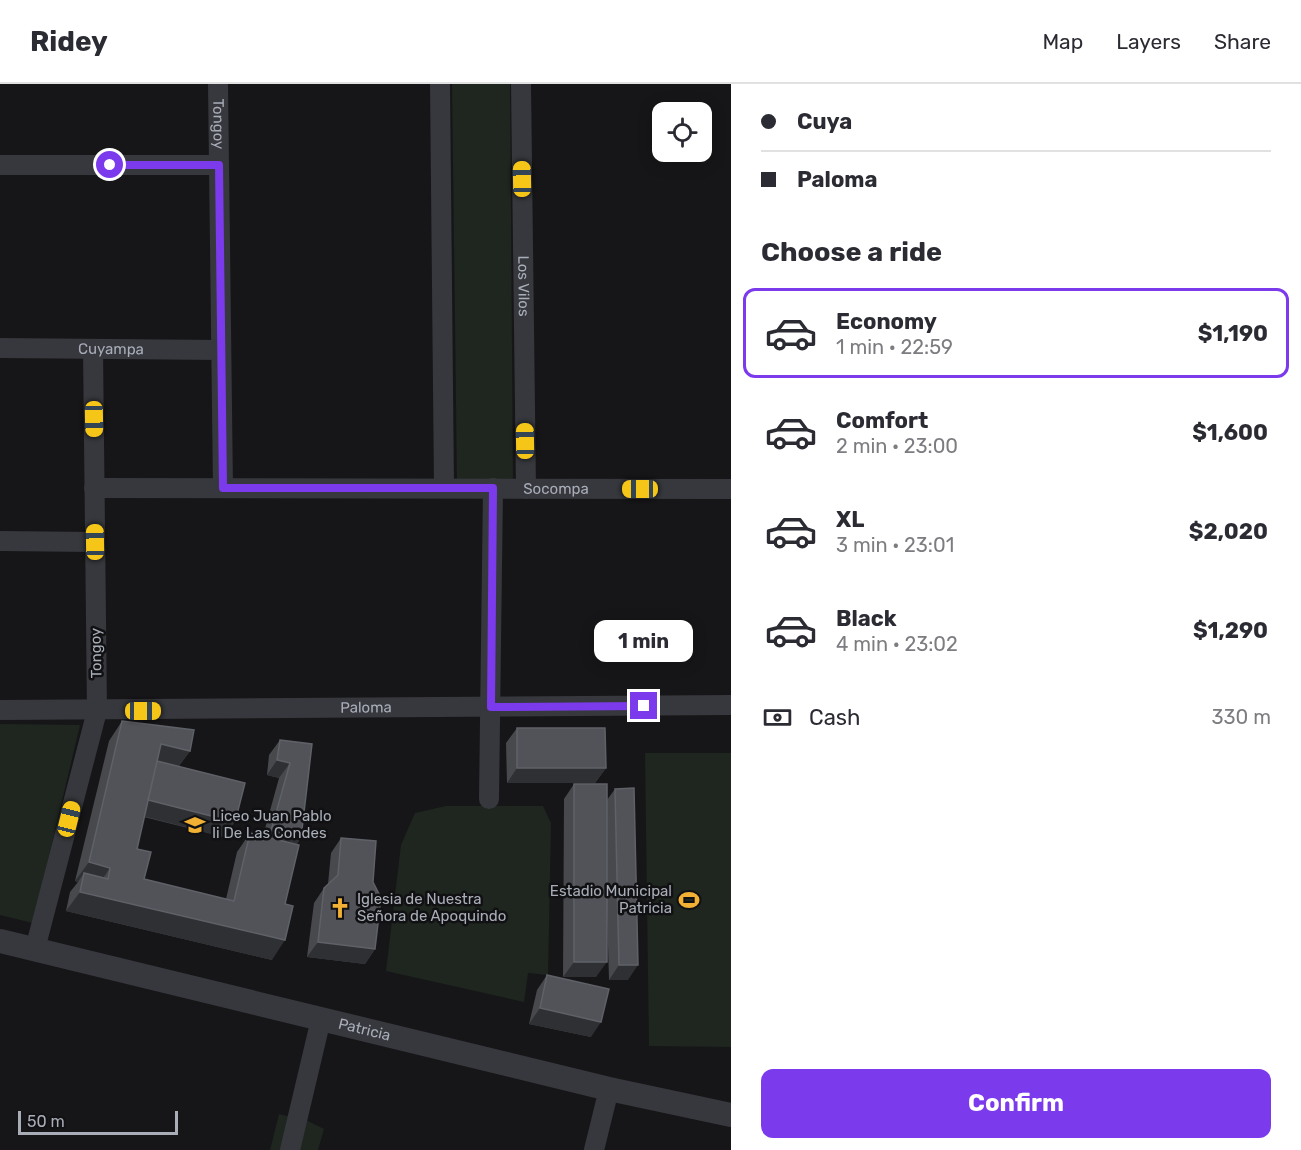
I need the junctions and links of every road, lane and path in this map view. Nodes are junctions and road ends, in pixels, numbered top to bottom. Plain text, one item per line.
1 (218, 84) edge
2 (440, 84) edge
3 (521, 84) edge
4 (0, 165) edge
5 (219, 165) junction
6 (0, 348) edge
7 (93, 349) junction
8 (221, 350) junction
9 (94, 488) junction
10 (223, 488) junction
11 (444, 488) junction
12 (493, 488) junction
13 (526, 489) junction
14 (731, 489) edge
15 (0, 541) edge
16 (95, 542) junction
17 (731, 705) edge
18 (491, 707) junction
19 (0, 710) edge
20 (97, 711) junction
21 (489, 799) dead end
22 (0, 941) edge
23 (35, 949) junction
24 (321, 1019) junction
25 (609, 1089) junction
26 (731, 1115) edge
27 (290, 1150) edge
28 (594, 1150) edge

1 - 5 street, Tongoy
2 - 11 street
3 - 13 street, Los Vilos
4 - 5 street
5 - 8 street, Tongoy
6 - 7 street, Cuyampa
7 - 8 street, Cuyampa
7 - 9 street, Tongoy
8 - 10 street, Tongoy
9 - 10 street, Socompa
9 - 16 street, Tongoy
10 - 11 street, Socompa
11 - 12 street, Socompa
12 - 13 street, Socompa
12 - 18 street
13 - 14 street, Socompa
15 - 16 street
16 - 20 street, Tongoy
17 - 18 street, Paloma
18 - 20 street, Paloma
18 - 21 street
19 - 20 street, Paloma
20 - 23 street, Tongoy
22 - 23 street, Patricia
23 - 24 street, Patricia
24 - 25 street, Patricia
24 - 27 street
25 - 26 street, Patricia
25 - 28 street

